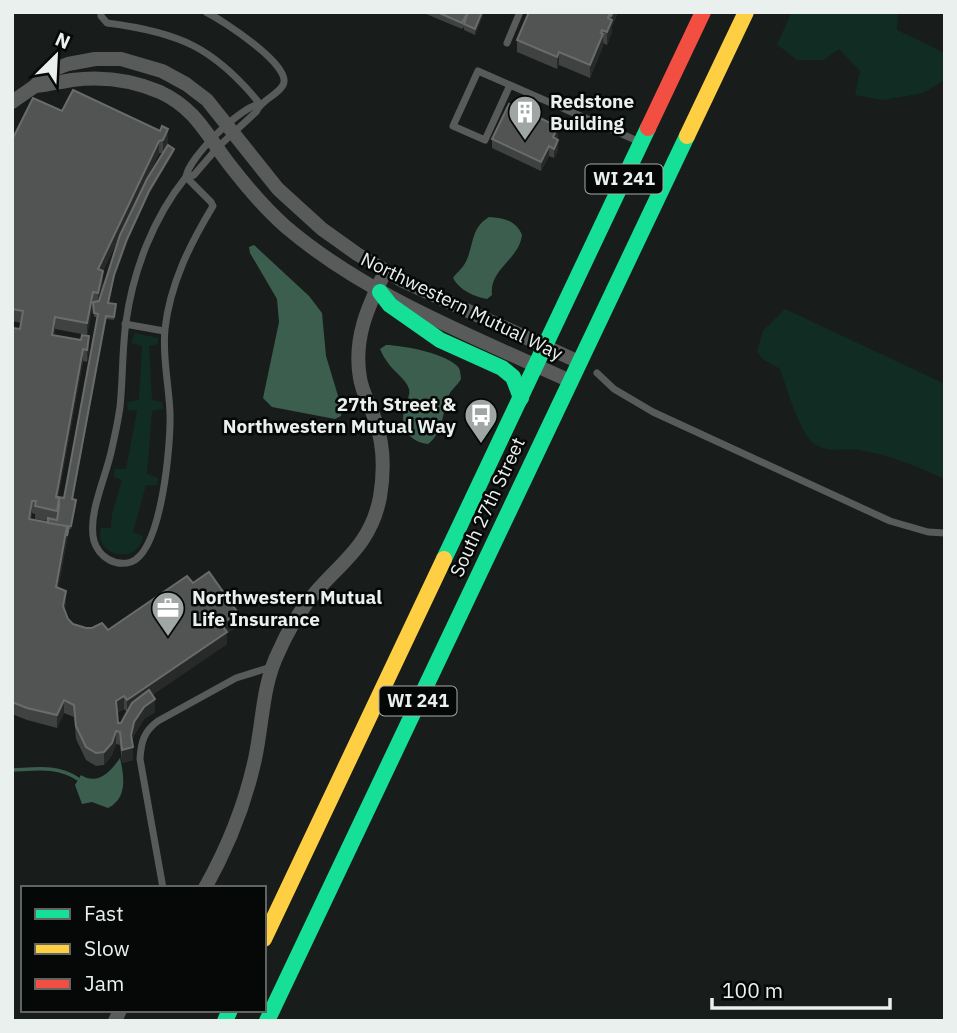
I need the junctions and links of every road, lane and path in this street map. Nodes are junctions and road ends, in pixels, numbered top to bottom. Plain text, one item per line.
1 (102, 12) edge
2 (206, 12) edge
3 (508, 12) edge
4 (703, 12) edge
5 (520, 14) edge
6 (742, 15) edge
7 (507, 43) dead end
8 (510, 85) junction
9 (35, 86) junction
10 (12, 102) edge
11 (260, 104) junction
12 (230, 128) junction
13 (641, 142) junction
14 (215, 143) junction
15 (186, 177) junction
16 (385, 272) junction
17 (378, 290) junction
18 (125, 324) junction
19 (164, 331) junction
20 (546, 346) junction
21 (579, 362) junction
22 (537, 366) junction
23 (597, 373) dead end
24 (570, 381) junction
25 (522, 398) junction
26 (945, 533) edge
27 (271, 667) junction
28 (163, 886) edge
29 (206, 886) edge
30 (266, 935) edge
31 (267, 1021) edge

1 - 11 lane
2 - 11 lane
3 - 5 lane
4 - 13 main road, South 27th Street / WI 241
5 - 7 lane
6 - 21 main road, South 27th Street / WI 241
8 - 8 lane
8 - 13 lane
9 - 10 street, Northwestern Mutual Way
9 - 12 street, Northwestern Mutual Way
9 - 14 street, Northwestern Mutual Way
11 - 12 lane
12 - 14 lane
12 - 16 street, Northwestern Mutual Way
13 - 20 main road, South 27th Street / WI 241
14 - 15 lane
14 - 17 street, Northwestern Mutual Way
15 - 18 lane
15 - 19 lane
16 - 17 street
16 - 20 street, Northwestern Mutual Way
17 - 22 street, Northwestern Mutual Way
17 - 25 main road
17 - 27 street
18 - 19 lane
18 - 19 lane
20 - 21 street, Northwestern Mutual Way
20 - 22 main road, South 27th Street / WI 241
21 - 24 main road, South 27th Street / WI 241
22 - 24 street, Northwestern Mutual Way
22 - 25 main road, South 27th Street / WI 241
23 - 26 lane
24 - 31 main road, South 27th Street / WI 241
25 - 30 main road, South 27th Street / WI 241
27 - 28 lane
27 - 29 street

